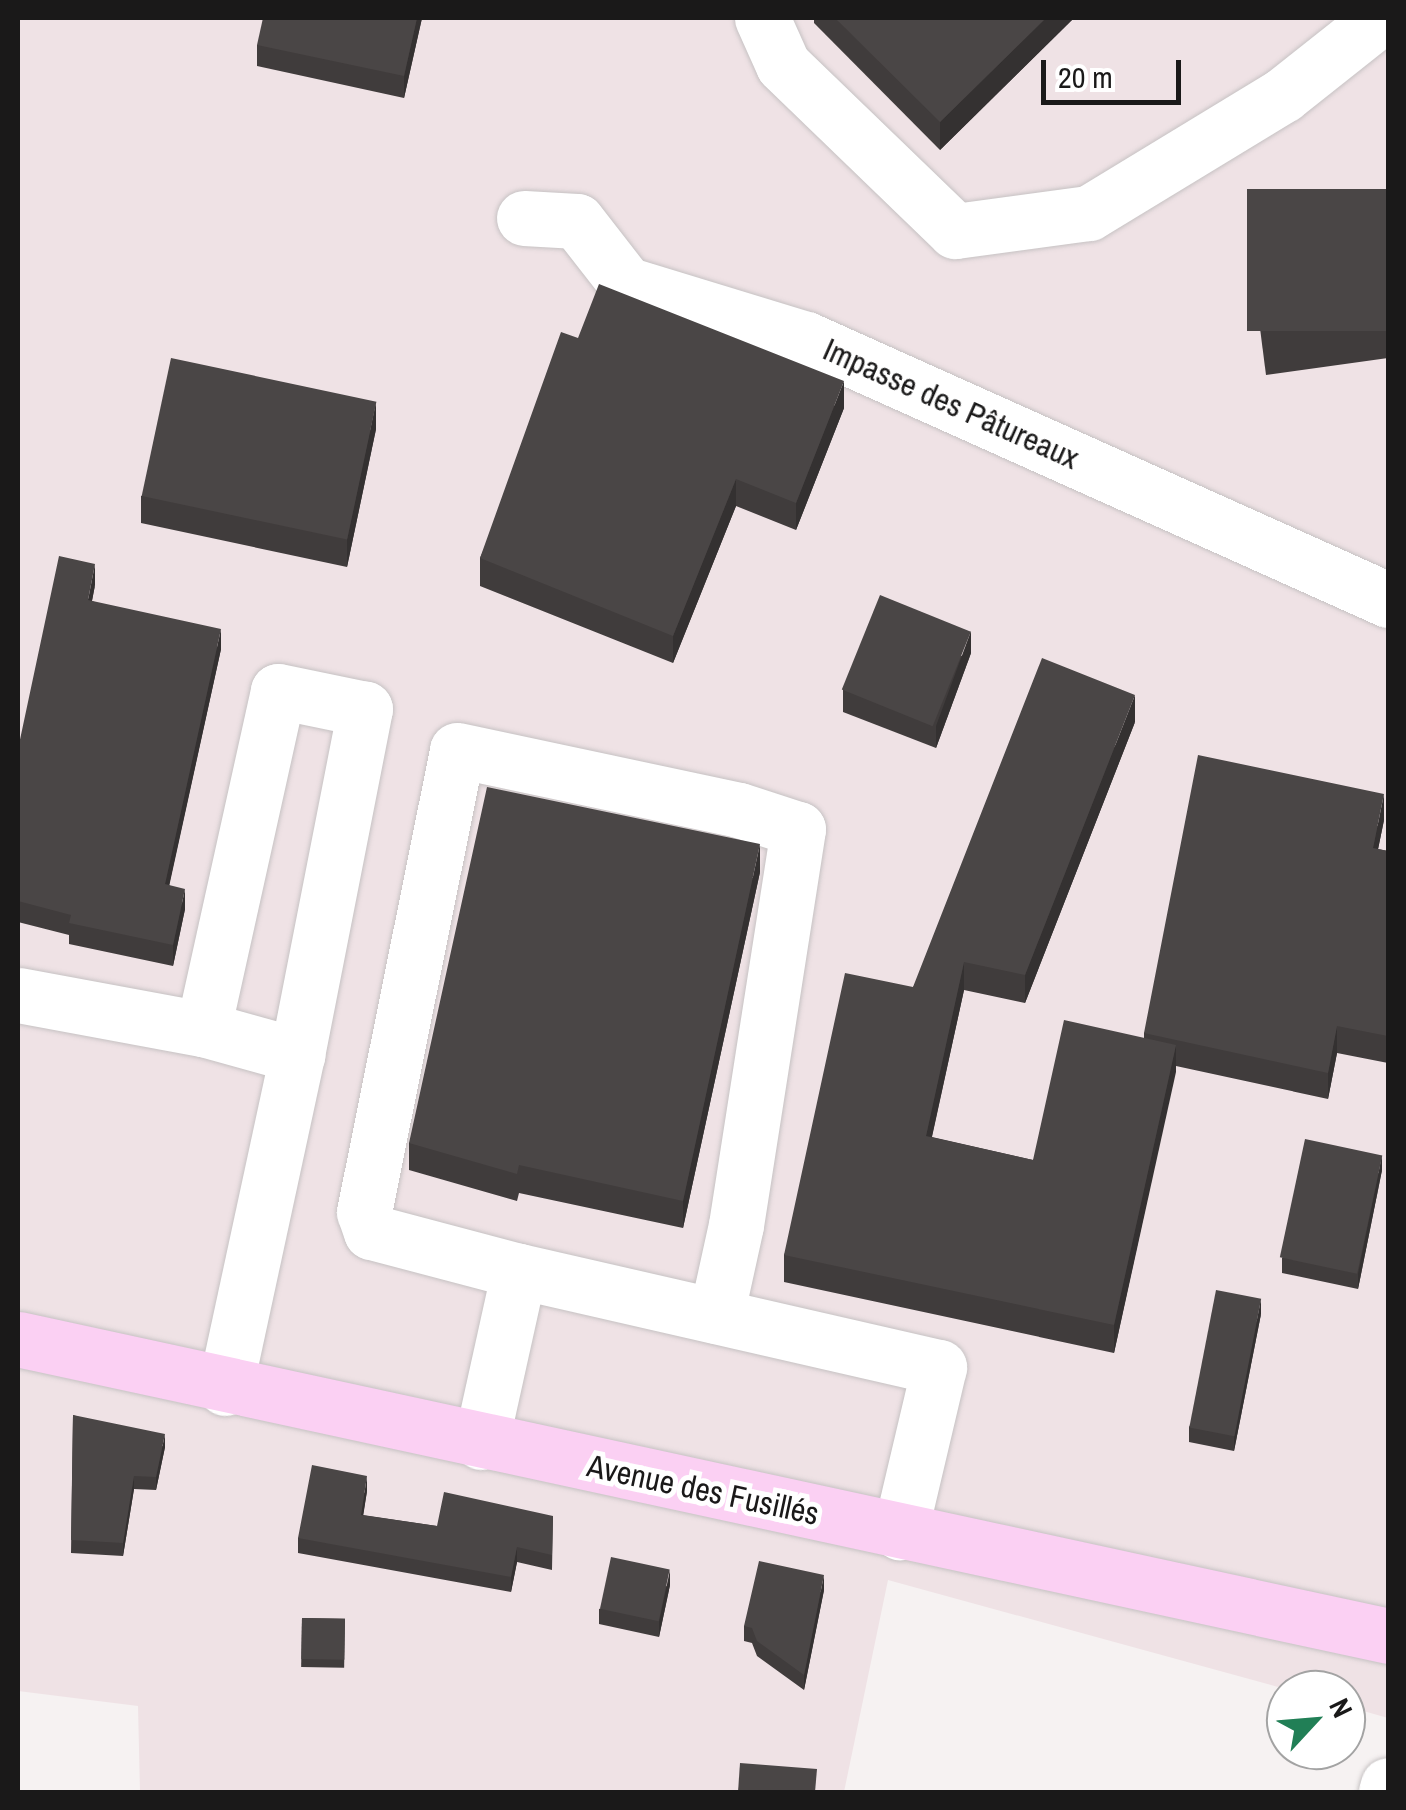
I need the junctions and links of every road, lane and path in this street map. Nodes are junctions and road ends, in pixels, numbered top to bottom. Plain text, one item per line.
1 (762, 18) edge
2 (1380, 18) edge
3 (524, 218) dead end
4 (1388, 600) edge
5 (19, 996) edge
6 (203, 1029) junction
7 (297, 1055) junction
8 (520, 1271) junction
9 (716, 1316) junction
10 (18, 1340) edge
11 (225, 1388) junction
12 (480, 1442) junction
13 (900, 1532) junction
14 (1388, 1636) edge
15 (1388, 1785) edge
16 (1386, 1792) edge

1 - 2 street
3 - 4 street, Impasse des Pâtureaux
5 - 6 street
6 - 7 street
6 - 7 street
7 - 11 street
8 - 9 street
8 - 9 street
8 - 12 street
9 - 13 street
10 - 11 main road, Avenue des Fusillés
11 - 12 main road, Avenue des Fusillés
12 - 13 main road, Avenue des Fusillés
13 - 14 main road, Avenue des Fusillés
15 - 16 street

